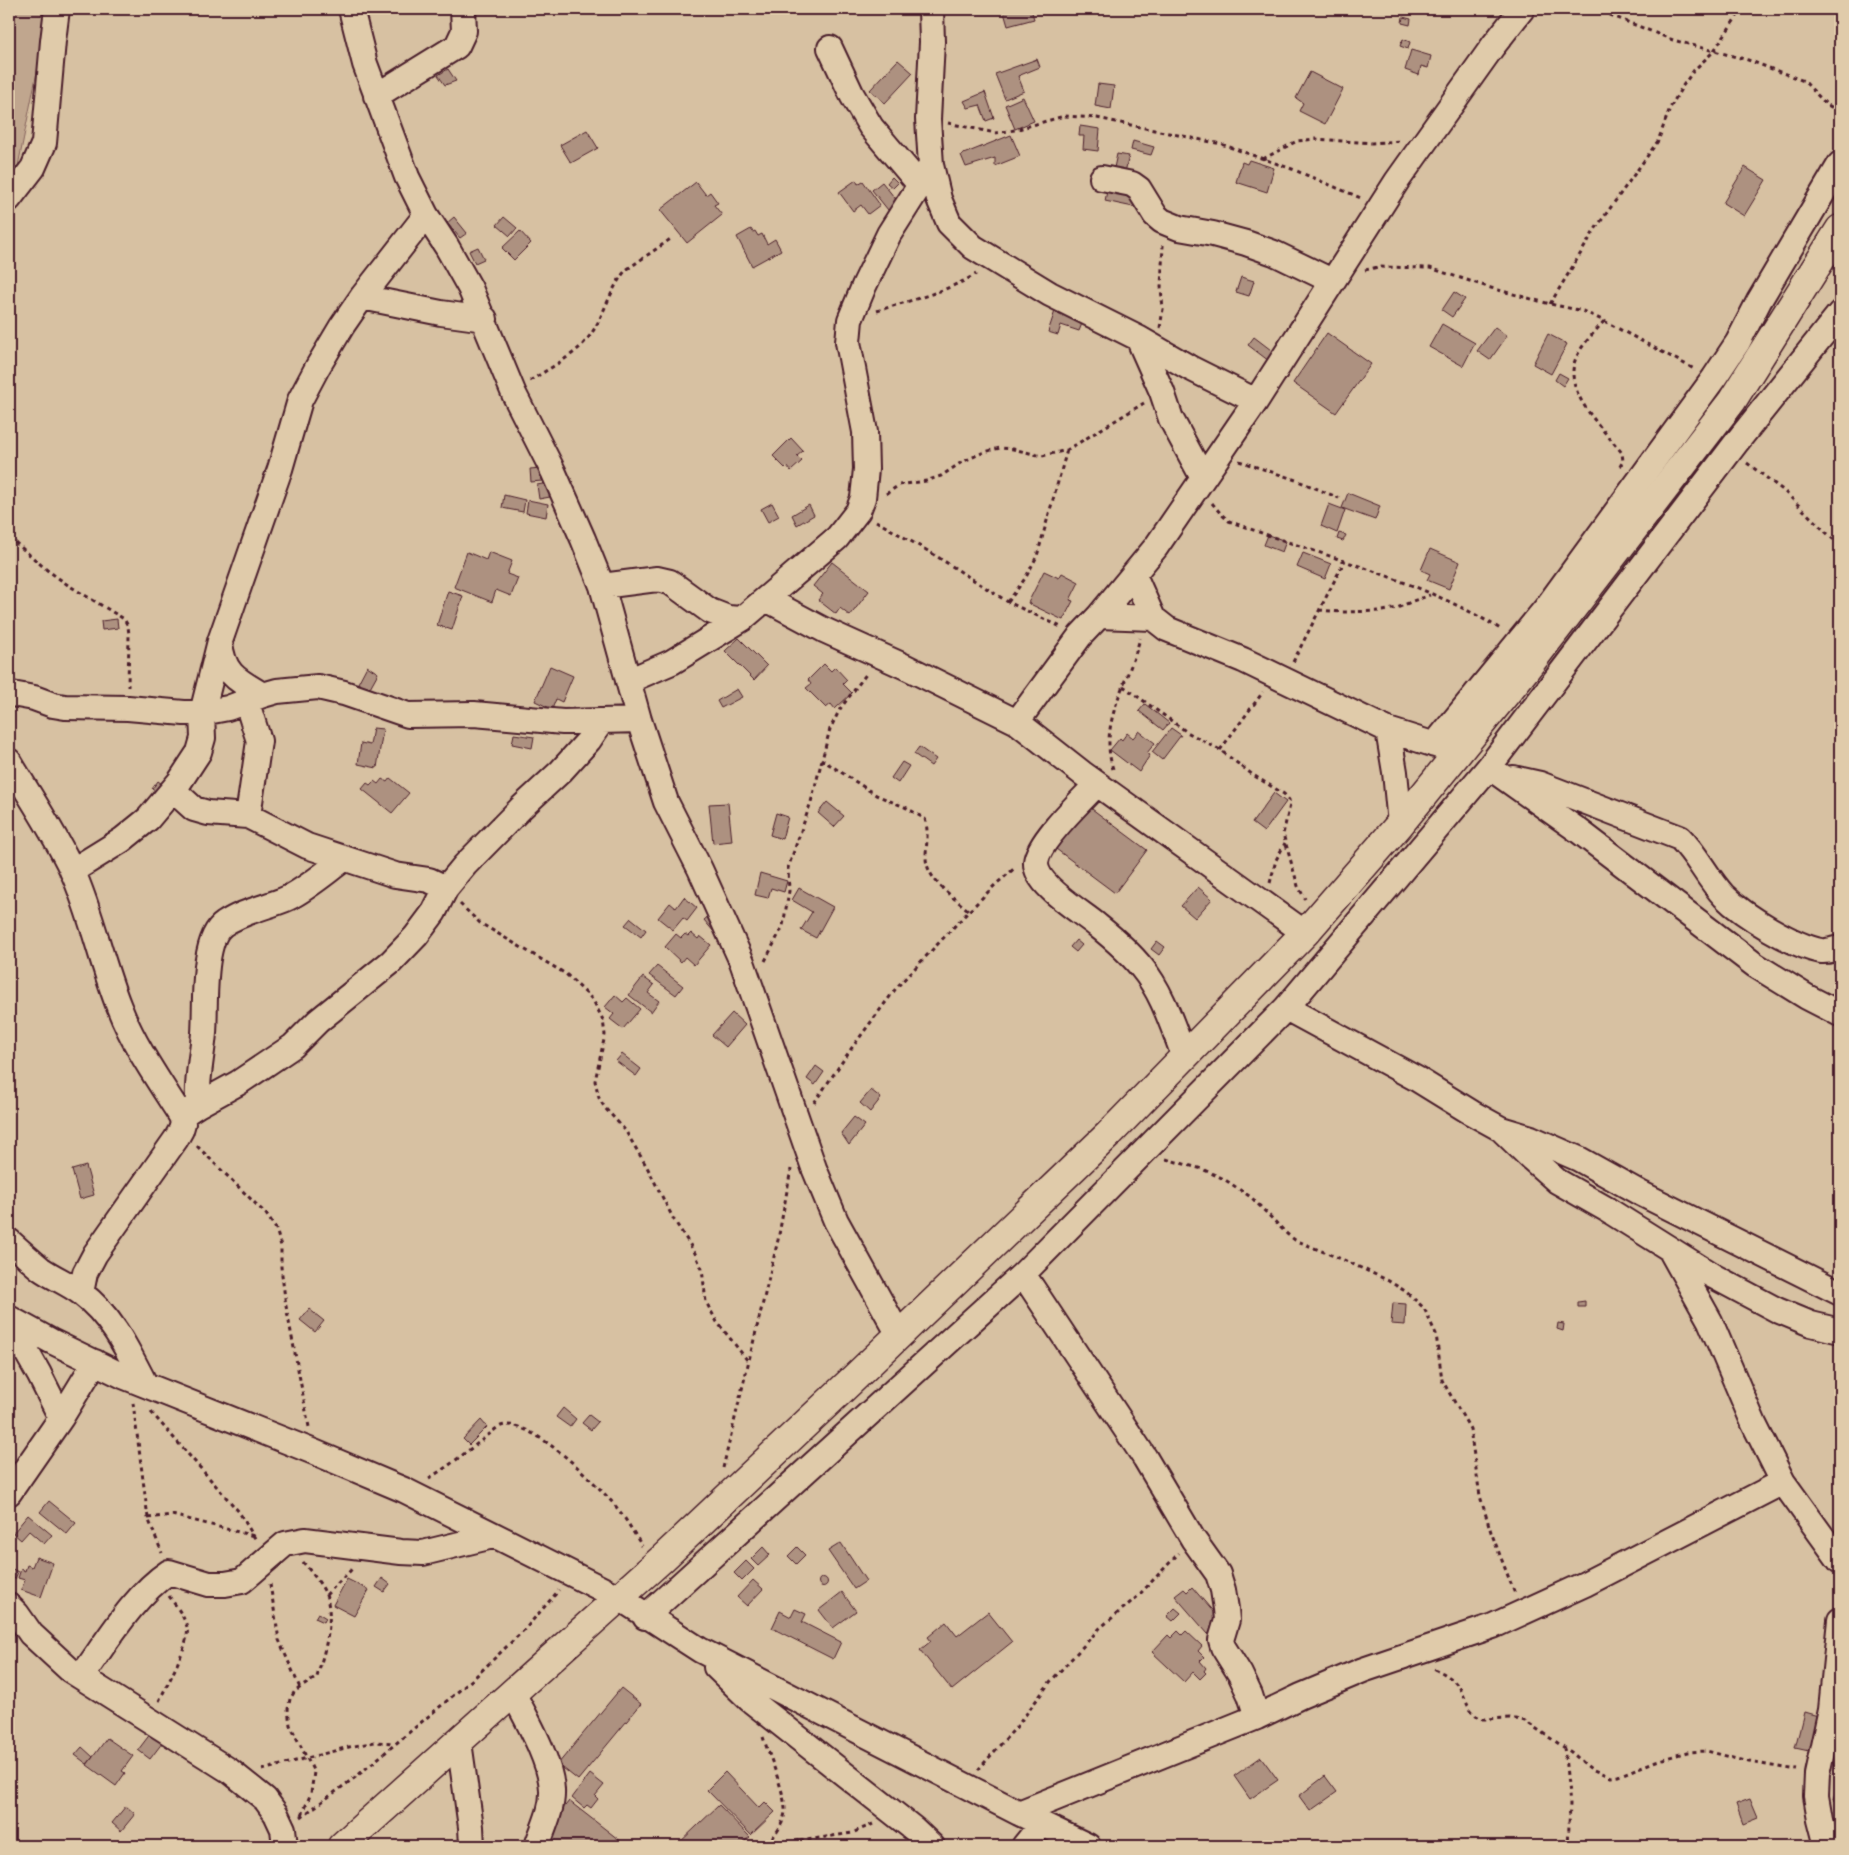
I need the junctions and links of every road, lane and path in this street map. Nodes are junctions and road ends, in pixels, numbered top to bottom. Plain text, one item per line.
1 (57, 9) edge
2 (351, 9) edge
3 (463, 9) edge
4 (931, 9) edge
5 (1522, 9) edge
6 (1595, 9) edge
7 (1742, 9) edge
8 (830, 48) dead end
9 (1713, 52) junction
10 (376, 96) junction
11 (1840, 112) edge
12 (928, 119) junction
13 (1427, 139) junction
14 (1262, 159) junction
15 (1840, 164) edge
16 (926, 175) junction
17 (1102, 178) dead end
18 (9, 199) edge
19 (1380, 206) junction
20 (426, 215) junction
21 (1162, 221) junction
22 (1840, 229) edge
23 (672, 238) dead end
24 (996, 262) junction
25 (1334, 278) junction
26 (362, 296) junction
27 (1550, 304) junction
28 (1840, 313) edge
29 (485, 320) junction
30 (850, 320) junction
31 (1604, 321) junction
32 (1147, 343) junction
33 (1714, 378) junction
34 (1162, 392) junction
35 (514, 394) junction
36 (1256, 402) junction
37 (1067, 450) junction
38 (1731, 450) junction
39 (1216, 459) junction
40 (1615, 476) dead end
41 (1203, 478) junction
42 (1339, 498) dead end
43 (860, 512) junction
44 (9, 537) edge
45 (1840, 546) edge
46 (1345, 560) junction
47 (1134, 575) junction
48 (602, 586) junction
49 (1431, 595) junction
50 (766, 598) junction
51 (1008, 602) junction
52 (1319, 610) junction
53 (1099, 616) junction
54 (1149, 618) junction
55 (742, 619) junction
56 (1080, 636) junction
57 (220, 641) junction
58 (1519, 641) junction
59 (880, 655) junction
60 (1280, 677) junction
61 (628, 681) junction
62 (1123, 686) junction
63 (9, 695) edge
64 (255, 697) junction
65 (128, 708) junction
66 (202, 713) junction
67 (639, 720) junction
68 (601, 722) junction
69 (1017, 722) junction
70 (1388, 730) junction
71 (1446, 749) junction
72 (1220, 750) junction
73 (821, 759) junction
74 (9, 761) edge
75 (1493, 771) junction
76 (1106, 779) junction
77 (173, 790) junction
78 (248, 816) junction
79 (1400, 824) junction
80 (1285, 842) junction
81 (1043, 844) junction
82 (344, 859) junction
83 (72, 871) junction
84 (446, 888) junction
85 (1265, 903) junction
86 (969, 911) junction
87 (1311, 926) junction
88 (1840, 948) edge
89 (751, 986) junction
90 (1286, 1008) junction
91 (1840, 1014) edge
92 (1185, 1058) junction
93 (187, 1117) junction
94 (800, 1124) junction
95 (1502, 1129) junction
96 (1142, 1153) junction
97 (792, 1167) dead end
98 (9, 1241) edge
99 (1670, 1249) junction
100 (1023, 1274) junction
101 (81, 1293) junction
102 (1840, 1293) edge
103 (9, 1319) edge
104 (1840, 1331) edge
105 (898, 1335) junction
106 (748, 1361) junction
107 (95, 1362) junction
108 (134, 1380) junction
109 (149, 1409) dead end
110 (61, 1418) junction
111 (314, 1452) junction
112 (722, 1475) dead end
113 (1784, 1482) junction
114 (404, 1490) junction
115 (9, 1493) edge
116 (148, 1518) junction
117 (254, 1536) junction
118 (493, 1536) junction
119 (1193, 1539) junction
120 (285, 1544) junction
121 (378, 1548) junction
122 (1840, 1561) edge
123 (264, 1562) junction
124 (655, 1565) junction
125 (572, 1575) junction
126 (163, 1576) junction
127 (326, 1595) junction
128 (618, 1597) junction
129 (9, 1606) edge
130 (1522, 1614) junction
131 (645, 1617) junction
132 (1840, 1620) edge
133 (700, 1650) junction
134 (1398, 1658) junction
135 (81, 1677) junction
136 (300, 1688) junction
137 (513, 1693) junction
138 (1257, 1717) junction
139 (150, 1720) junction
140 (761, 1732) dead end
141 (459, 1742) junction
142 (395, 1743) junction
143 (1564, 1747) junction
144 (307, 1758) junction
145 (1817, 1774) junction
146 (238, 1778) junction
147 (965, 1786) junction
148 (1019, 1813) junction
149 (897, 1815) junction
150 (302, 1816) junction
151 (1041, 1824) junction
152 (284, 1838) edge
153 (797, 1840) junction
154 (342, 1846) edge
155 (472, 1846) edge
156 (537, 1846) edge
157 (767, 1846) edge
158 (802, 1846) edge
159 (932, 1846) edge
160 (1024, 1846) edge
161 (1088, 1846) edge
162 (1568, 1846) edge
163 (1828, 1846) edge

1 - 18 street
2 - 10 street
3 - 10 street
4 - 12 street
5 - 13 street
6 - 9 path
7 - 9 path
8 - 16 street
9 - 11 path
9 - 27 path
10 - 20 street
12 - 14 path
12 - 16 street
13 - 14 path
13 - 19 street
14 - 19 path
15 - 33 street
16 - 24 street
16 - 30 street
17 - 21 street
19 - 25 street
20 - 26 street
20 - 29 street
21 - 25 street
21 - 32 path
22 - 71 main road
23 - 35 path
24 - 30 path
24 - 32 street
25 - 27 path
25 - 36 street
26 - 29 street
26 - 57 street
27 - 31 path
28 - 38 street
29 - 35 street
30 - 43 street
31 - 33 path
31 - 40 path
32 - 34 street
32 - 36 street
33 - 58 street
34 - 37 path
34 - 41 street
35 - 48 street
36 - 39 street
37 - 43 path
37 - 51 path
38 - 45 path
38 - 75 street
39 - 41 street
39 - 42 path
41 - 46 path
41 - 47 street
43 - 50 street
43 - 51 path
44 - 65 path
46 - 49 path
46 - 52 path
47 - 53 street
47 - 54 street
48 - 55 street
48 - 61 street
49 - 52 path
49 - 58 path
50 - 55 street
50 - 59 street
51 - 56 path
52 - 60 path
53 - 54 street
53 - 56 street
54 - 60 street
54 - 62 path
55 - 61 street
56 - 69 street
57 - 64 street
57 - 66 street
58 - 71 street
59 - 69 street
59 - 73 path
60 - 70 street
60 - 72 path
61 - 67 street
62 - 72 path
62 - 76 path
63 - 65 street
64 - 66 street
64 - 68 street
64 - 78 street
65 - 66 street
66 - 77 street
67 - 68 street
67 - 89 street
68 - 84 street
69 - 76 street
70 - 71 street
70 - 79 street
71 - 79 main road
72 - 80 path
73 - 86 path
73 - 89 path
74 - 83 street
75 - 88 street
75 - 90 street
75 - 91 street
76 - 81 street
76 - 85 street
77 - 78 street
77 - 83 street
78 - 82 street
79 - 87 main road
80 - 85 path
80 - 87 path
81 - 86 path
81 - 92 street
82 - 84 street
82 - 93 street
83 - 93 street
84 - 93 street
84 - 106 path
85 - 87 street
86 - 94 path
87 - 92 main road
89 - 94 street
90 - 95 street
90 - 96 street
92 - 105 main road
93 - 101 street
93 - 111 path
94 - 105 street
95 - 99 street
95 - 102 street
96 - 100 street
96 - 130 path
97 - 106 path
98 - 101 street
99 - 104 street
99 - 113 street
100 - 119 street
100 - 131 street
101 - 108 street
103 - 107 street
103 - 110 street
105 - 124 main road
106 - 112 path
107 - 108 street
107 - 110 street
108 - 111 street
108 - 116 path
109 - 117 path
110 - 115 street
111 - 114 street
113 - 122 street
113 - 130 street
114 - 118 street
114 - 124 path
116 - 117 path
116 - 126 path
117 - 123 path
118 - 121 street
118 - 125 street
119 - 138 street
119 - 147 path
120 - 121 street
120 - 123 street
120 - 127 path
121 - 127 path
123 - 126 street
123 - 136 path
124 - 128 main road
125 - 128 street
125 - 142 path
126 - 135 street
126 - 139 path
127 - 136 path
128 - 131 street
128 - 137 main road
129 - 135 street
130 - 134 street
131 - 133 street
132 - 145 street
133 - 147 street
133 - 149 street
134 - 138 street
134 - 143 path
135 - 139 street
136 - 144 path
137 - 141 main road
137 - 156 street
138 - 148 street
139 - 146 street
140 - 157 path
141 - 154 main road
141 - 155 street
142 - 144 path
142 - 150 path
143 - 145 path
143 - 162 path
144 - 146 path
144 - 150 path
145 - 163 street
146 - 152 street
147 - 148 street
148 - 151 street
149 - 153 path
149 - 159 street
150 - 152 path
151 - 160 street
151 - 161 street
153 - 157 path
153 - 158 path

